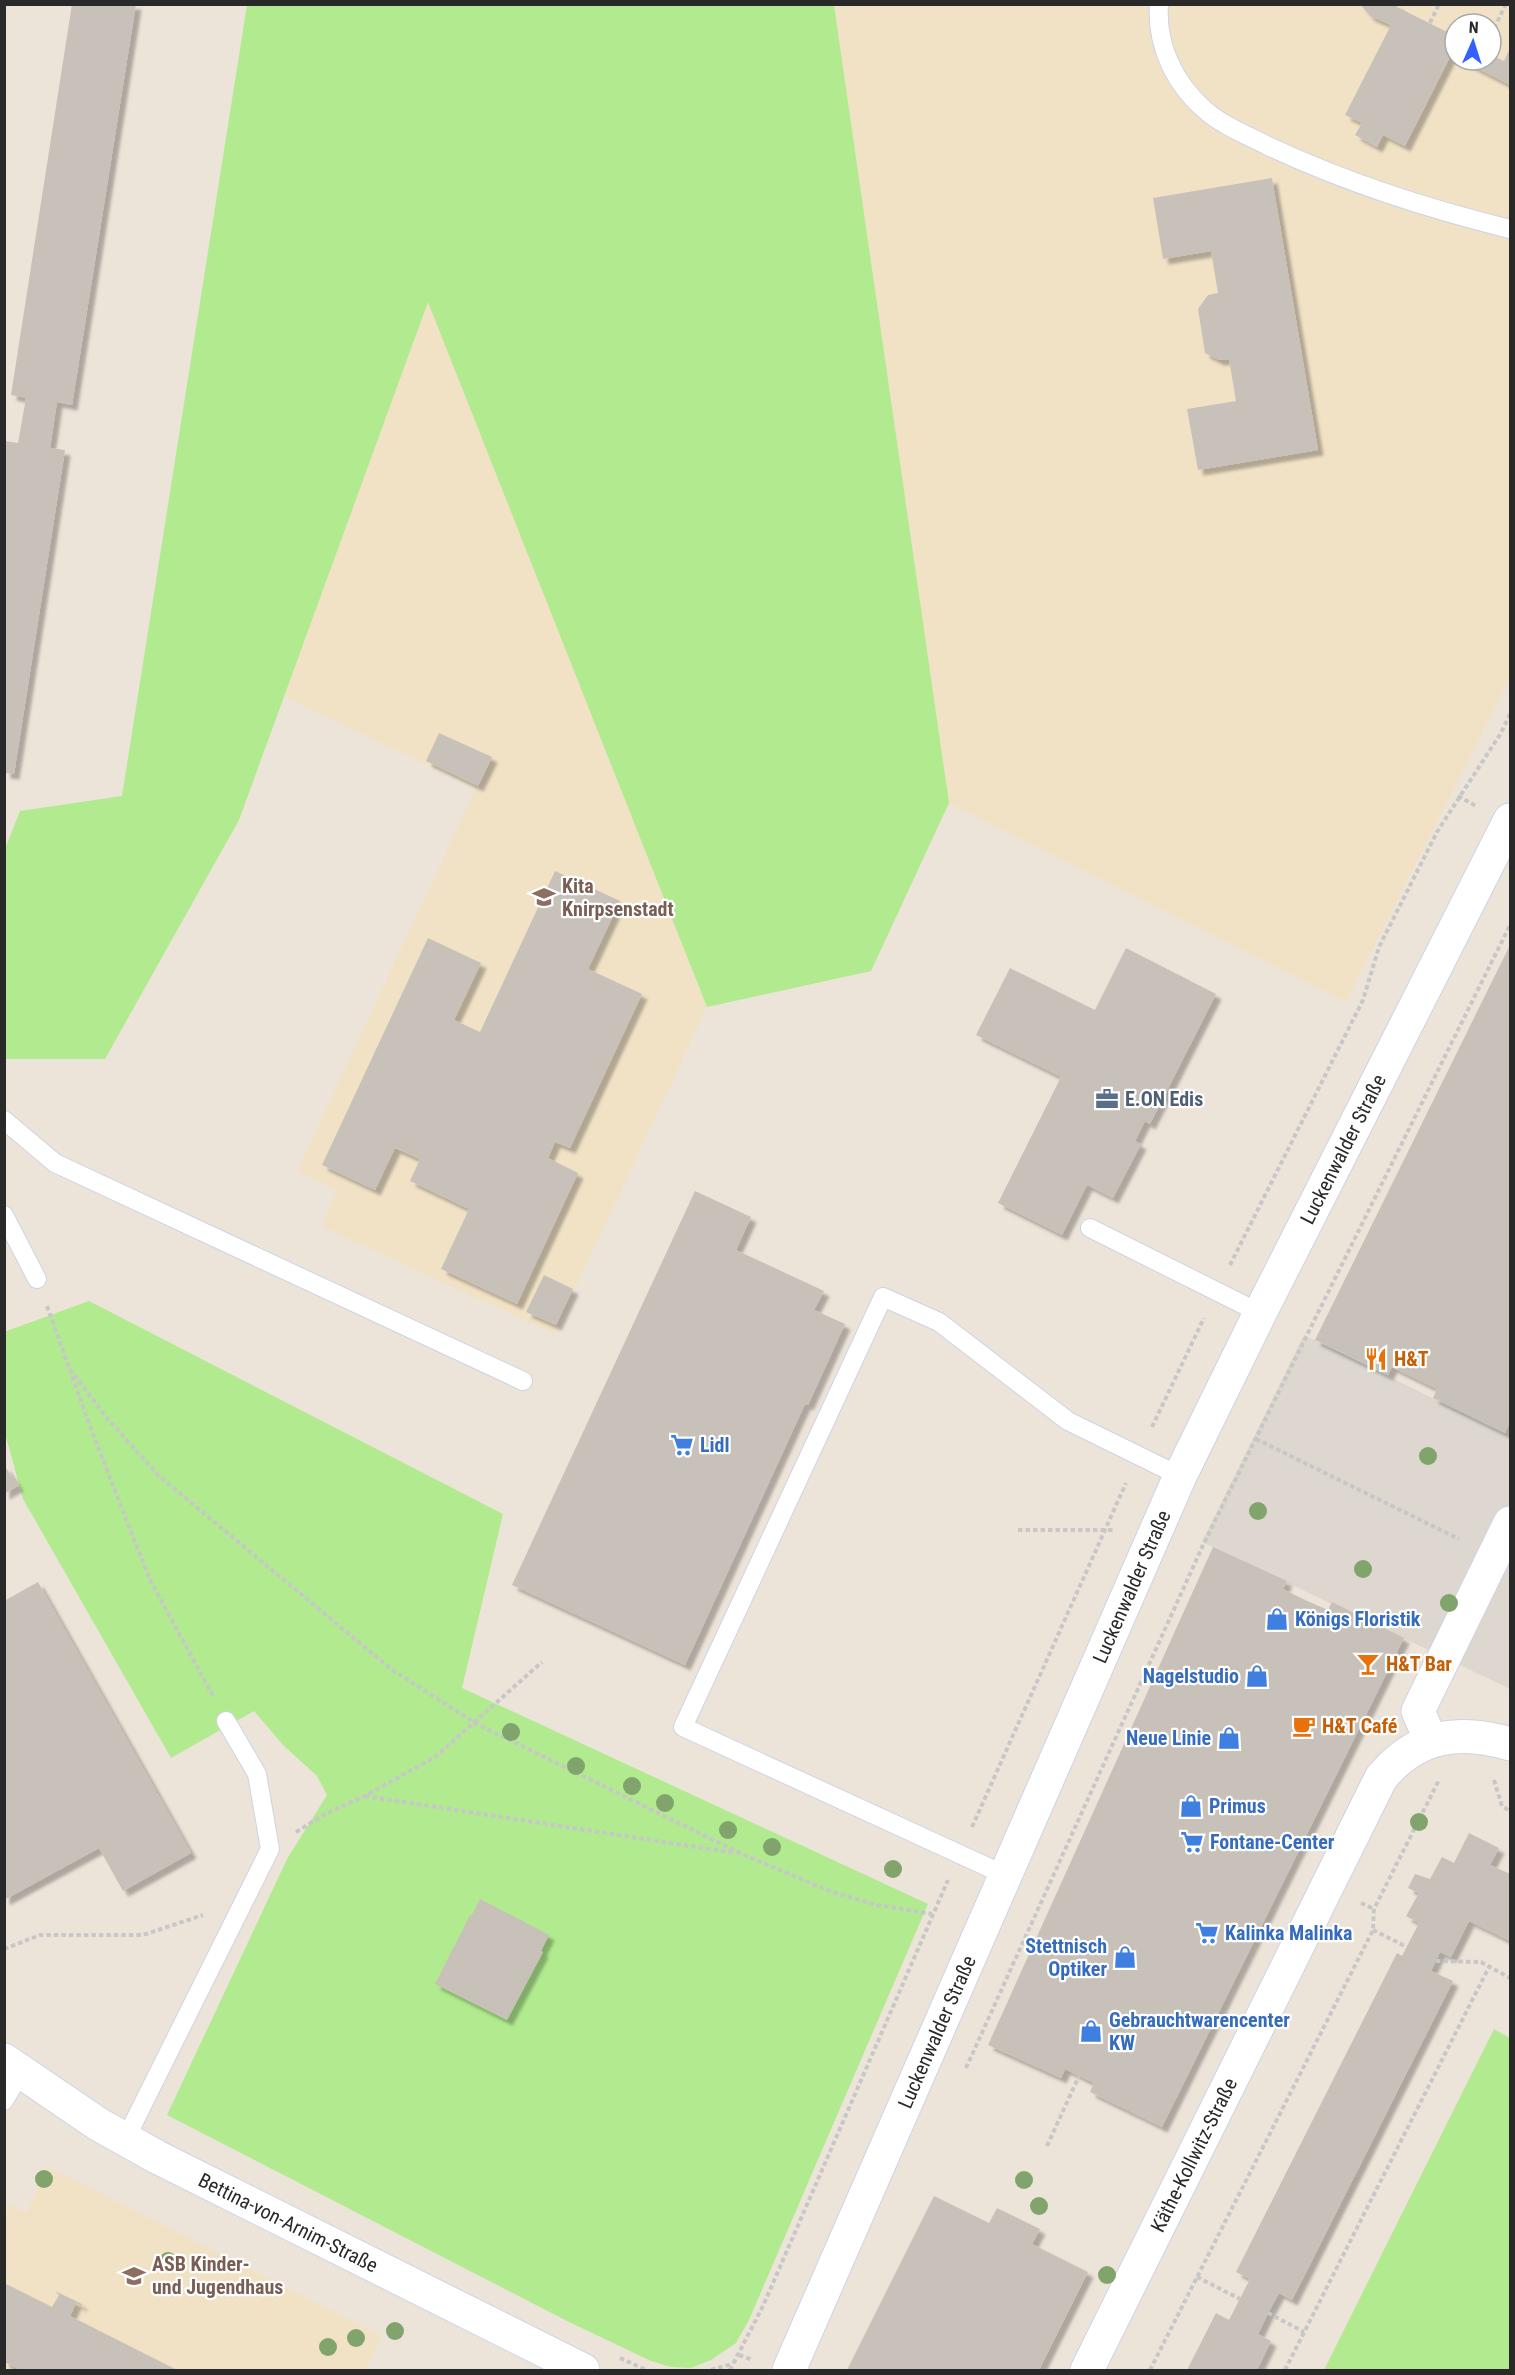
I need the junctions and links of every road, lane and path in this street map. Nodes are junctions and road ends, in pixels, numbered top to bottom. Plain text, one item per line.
1 (1159, 4) edge
2 (1439, 4) edge
3 (1430, 23) dead end
4 (1510, 230) edge
5 (1510, 820) edge
6 (1510, 925) edge
7 (4, 1120) edge
8 (4, 1215) edge
9 (1090, 1228) dead end
10 (37, 1279) joint
11 (1260, 1313) junction
12 (70, 1369) junction
13 (523, 1381) dead end
14 (1256, 1439) junction
15 (1180, 1476) junction
16 (1510, 1523) edge
17 (1018, 1530) dead end
18 (1157, 1530) junction
19 (1494, 1557) junction
20 (542, 1662) dead end
21 (226, 1721) joint
22 (475, 1723) junction
23 (1431, 1741) junction
24 (1510, 1744) edge
25 (1491, 1770) dead end
26 (365, 1796) junction
27 (1510, 1811) edge
28 (270, 1849) junction
29 (740, 1853) junction
30 (1005, 1875) junction
31 (243, 1901) junction
32 (932, 1914) dead end
33 (1373, 1930) junction
34 (1407, 1947) dead end
35 (4, 1949) edge
36 (1436, 1961) dead end
37 (1489, 1967) junction
38 (1510, 1978) edge
39 (13, 2066) edge
40 (962, 2076) dead end
41 (1080, 2076) dead end
42 (4, 2101) edge
43 (125, 2140) junction
44 (1047, 2146) dead end
45 (1197, 2277) junction
46 (1240, 2299) dead end
47 (1268, 2313) dead end
48 (1304, 2332) junction
49 (733, 2364) dead end
50 (583, 2370) edge
51 (711, 2370) edge
52 (789, 2370) edge
53 (1087, 2370) edge
54 (1150, 2370) edge
55 (1285, 2370) edge

1 - 4 lane
2 - 3 path
5 - 11 main road, Luckenwalder Straße
6 - 14 path
7 - 13 lane
8 - 10 lane
9 - 11 lane
10 - 12 path
11 - 15 main road, Luckenwalder Straße
12 - 21 path
12 - 22 path
14 - 19 path
14 - 40 path
15 - 18 main road, Luckenwalder Straße
15 - 30 lane
16 - 19 main road
17 - 18 path
18 - 30 main road, Luckenwalder Straße
19 - 23 main road
20 - 22 path
21 - 28 lane
22 - 26 path
22 - 29 path
23 - 24 main road, Käthe-Kollwitz-Straße
23 - 33 path
23 - 53 main road, Käthe-Kollwitz-Straße
25 - 27 path
26 - 28 path
26 - 29 path
28 - 31 lane
29 - 32 path
30 - 52 main road, Luckenwalder Straße
31 - 35 path
31 - 43 lane
33 - 34 path
33 - 45 path
36 - 37 path
37 - 38 path
37 - 48 path
39 - 42 lane
39 - 43 main road, Bettina-von-Arnim-Straße
41 - 44 path
43 - 50 main road, Bettina-von-Arnim-Straße
45 - 46 path
45 - 54 path
47 - 48 path
48 - 55 path
49 - 51 path

